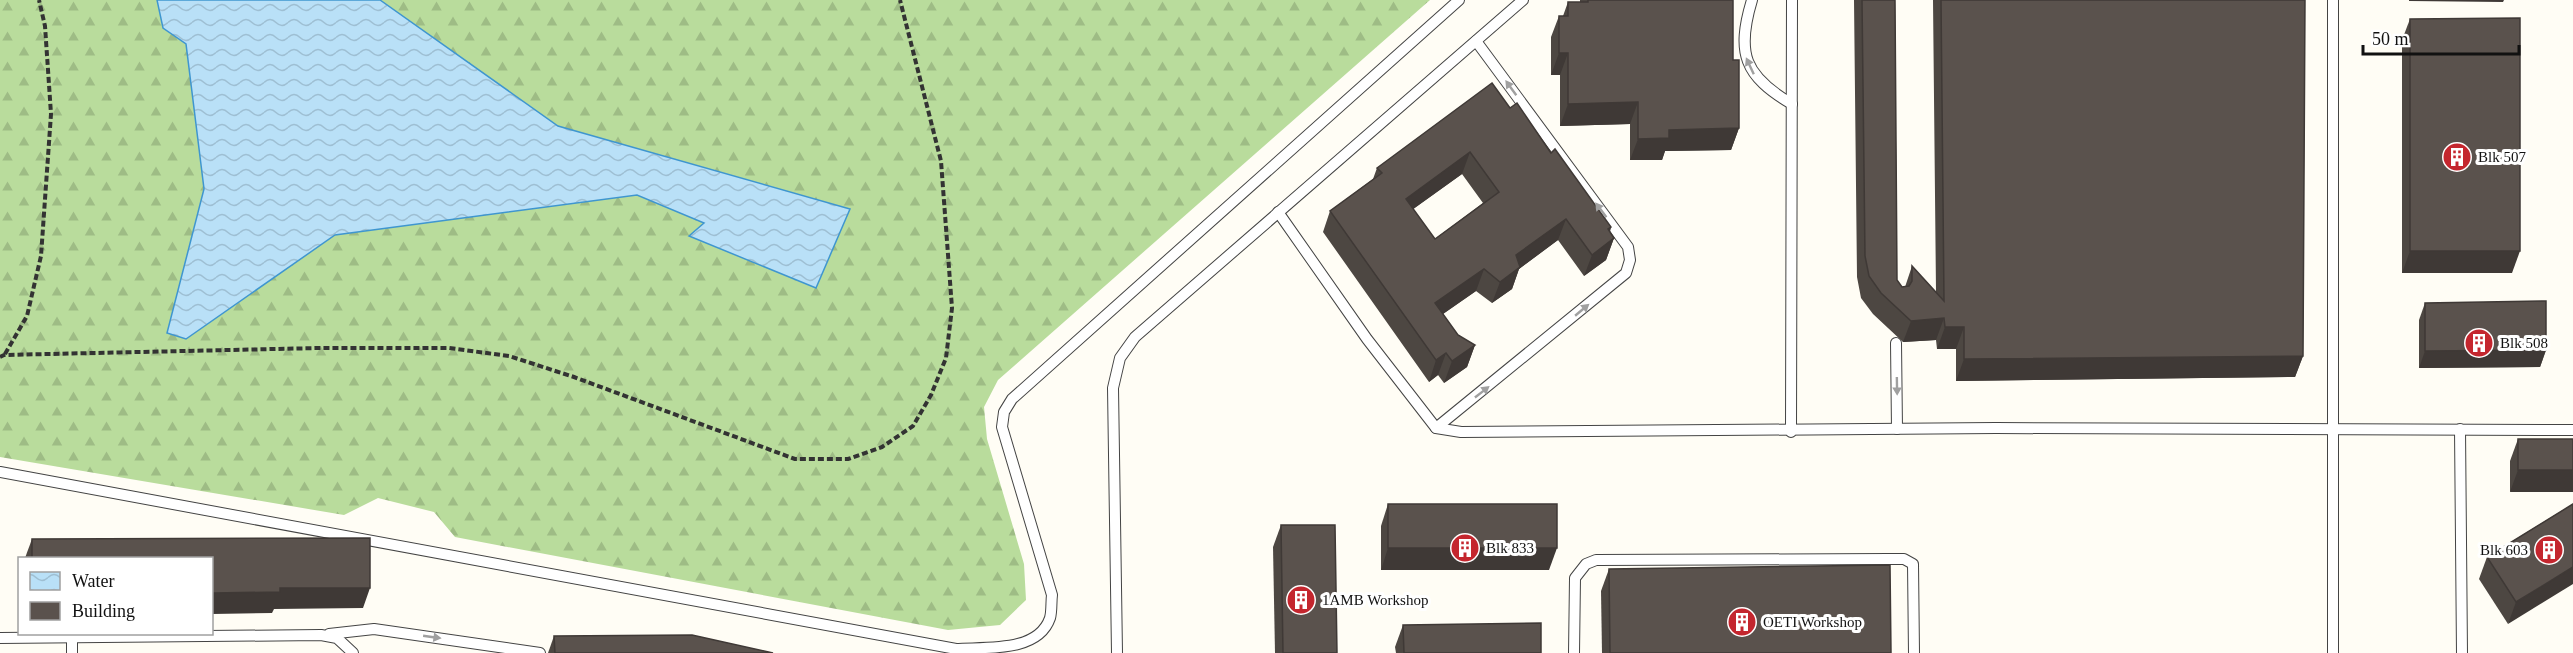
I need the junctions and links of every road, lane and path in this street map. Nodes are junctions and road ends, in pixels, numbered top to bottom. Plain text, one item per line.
1 (39, 0) edge
2 (900, 0) edge
3 (1459, 0) edge
4 (1522, 0) edge
5 (1752, 0) edge
6 (1792, 0) edge
7 (2333, 0) edge
8 (1476, 40) junction
9 (1792, 104) junction
10 (1278, 212) junction
11 (1896, 343) dead end
12 (2, 356) edge
13 (1436, 428) junction
14 (2333, 428) junction
15 (1897, 429) junction
16 (2460, 429) junction
17 (2573, 430) edge
18 (1791, 432) junction
19 (0, 472) edge
20 (321, 635) junction
21 (72, 637) junction
22 (0, 638) edge
23 (72, 653) edge
24 (353, 653) edge
25 (540, 653) edge
26 (1117, 653) edge
27 (1574, 653) edge
28 (1914, 653) edge
29 (2333, 653) edge
30 (2462, 653) edge

1 - 12 path
2 - 12 path
3 - 19 lane
4 - 8 lane
9 -> 5 lane
6 - 9 lane
7 - 14 lane
8 - 10 lane
13 -> 8 lane
9 - 18 lane
10 - 13 lane
10 - 26 lane
11 -> 15 lane
13 - 18 lane
14 - 15 lane
14 - 16 lane
14 - 29 lane
15 - 18 lane
16 - 17 lane
16 - 30 lane
20 - 21 lane
20 - 24 lane
20 -> 25 lane
21 - 22 lane
21 - 23 lane
27 - 28 lane

